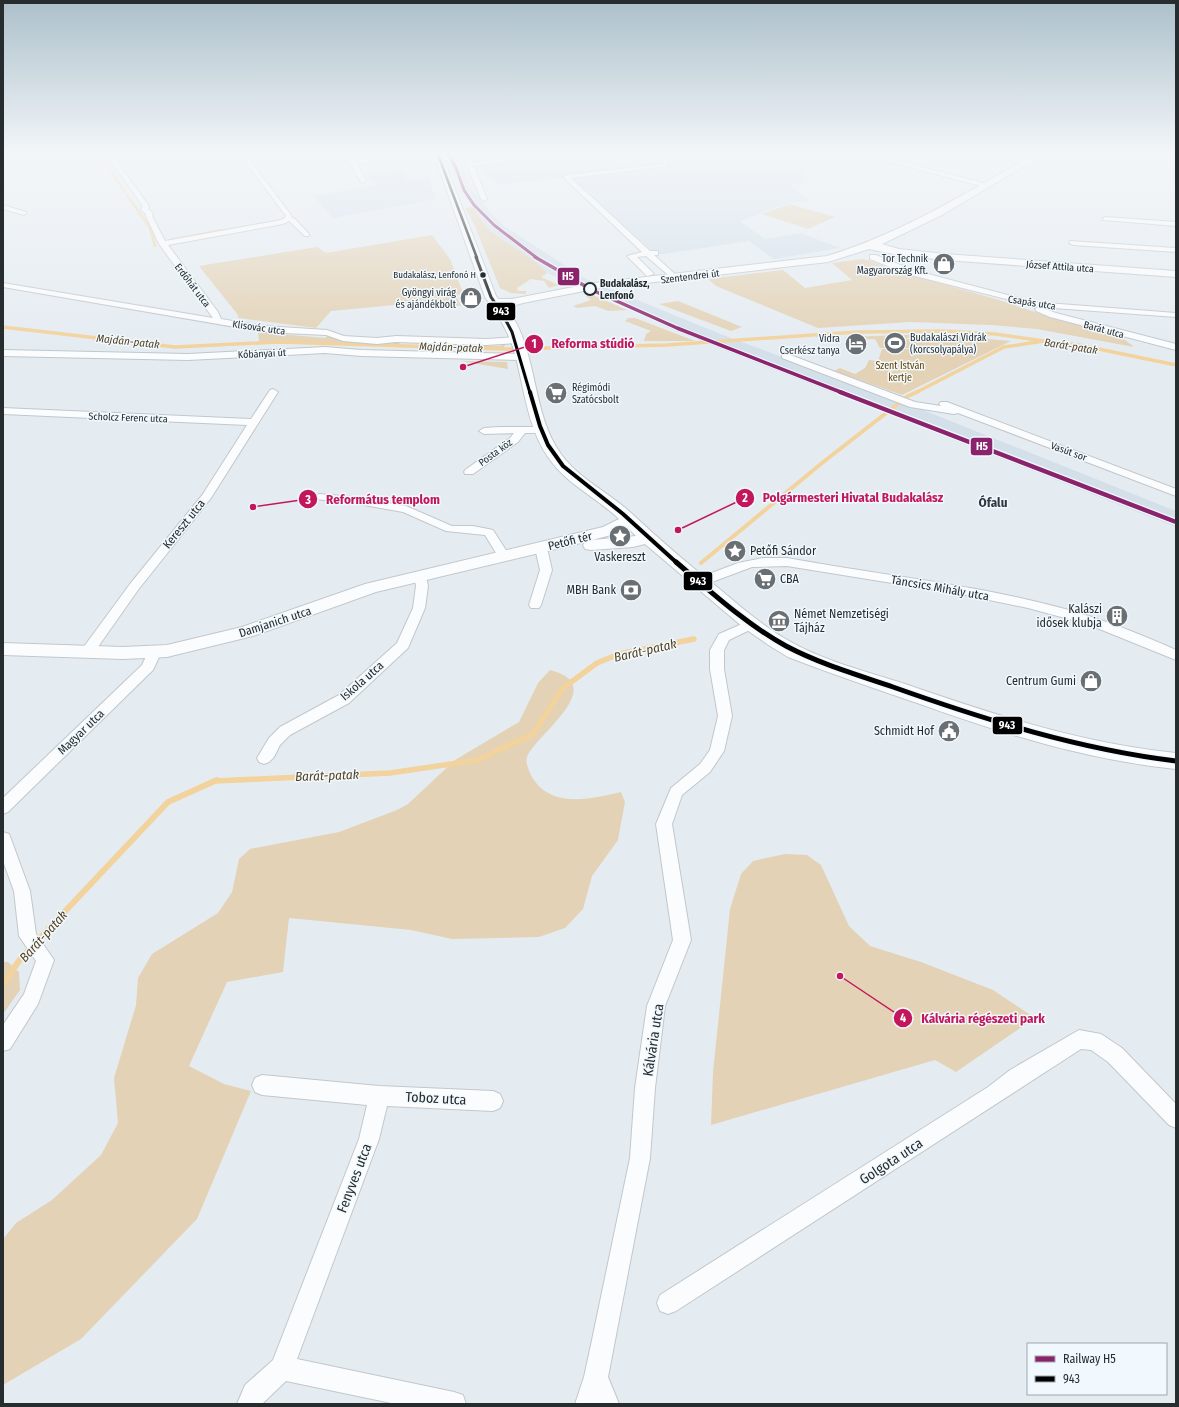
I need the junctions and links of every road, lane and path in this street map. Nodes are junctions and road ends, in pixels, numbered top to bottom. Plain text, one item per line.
1 (150, 218) edge
2 (462, 218) edge
3 (610, 218) edge
4 (928, 218) edge
5 (288, 219) joint
6 (1105, 220) dead end
7 (1176, 224) edge
8 (907, 230) junction
9 (307, 235) dead end
10 (1073, 243) dead end
11 (163, 244) junction
12 (1176, 250) edge
13 (660, 252) dead end
14 (870, 253) junction
15 (649, 254) junction
16 (889, 255) junction
17 (828, 259) junction
18 (650, 274) dead end
19 (1176, 274) edge
20 (674, 278) junction
21 (3, 285) edge
22 (490, 290) junction
23 (514, 300) junction
24 (1034, 304) junction
25 (500, 306) junction
26 (1176, 315) edge
27 (216, 321) junction
28 (1176, 347) edge
29 (518, 348) junction
30 (3, 353) edge
31 (785, 356) dead end
32 (273, 392) dead end
33 (944, 404) dead end
34 (3, 411) edge
35 (960, 411) junction
36 (252, 422) junction
37 (542, 430) junction
38 (484, 431) dead end
39 (521, 431) junction
40 (469, 472) dead end
41 (1176, 493) edge
42 (319, 497) dead end
43 (629, 520) junction
44 (648, 538) junction
45 (541, 548) junction
46 (503, 555) junction
47 (420, 576) junction
48 (700, 582) junction
49 (535, 605) dead end
50 (751, 624) junction
51 (3, 649) edge
52 (88, 651) junction
53 (154, 653) junction
54 (1176, 655) edge
55 (264, 758) dead end
56 (1176, 761) edge
57 (3, 808) edge
58 (3, 839) edge
59 (3, 1042) edge
60 (262, 1085) dead end
61 (379, 1096) junction
62 (493, 1101) dead end
63 (1176, 1118) edge
64 (668, 1303) dead end
65 (282, 1368) junction
66 (596, 1377) junction
67 (249, 1404) edge
68 (454, 1404) edge
69 (587, 1404) edge
70 (607, 1404) edge

1 - 11 street, Erdőhát utca
2 - 22 main road
3 - 15 street
4 - 8 main road
5 - 9 street
5 - 11 street
6 - 7 street
8 - 14 main road
8 - 16 main road
10 - 12 street
11 - 27 street, Erdőhát utca
13 - 15 street
14 - 16 main road, József Attila utca
14 - 17 main road
14 - 17 main road, Szentendrei út
15 - 18 street
15 - 20 street
16 - 19 main road, József Attila utca
16 - 24 street, Csapás utca
17 - 20 main road, Szentendrei út
20 - 23 main road, Szentendrei út
21 - 27 street, Klisovác utca
22 - 23 main road
22 - 25 main road
23 - 25 main road
24 - 26 street, Csapás utca
24 - 28 street, Barát utca
25 - 29 main road
27 - 29 street, Klisovác utca
29 - 30 street, Kőbányai út
29 - 37 main road
31 - 35 street, Vasút sor
32 - 36 street, Kereszt utca
33 - 35 street, Vasút sor
34 - 36 street, Scholcz Ferenc utca
35 - 41 street, Vasút sor
36 - 52 street, Kereszt utca
37 - 39 street
37 - 43 main road
38 - 39 street
39 - 40 street, Posta köz
42 - 46 street
43 - 44 main road
43 - 45 main road, Petőfi tér
44 - 45 main road, Petőfi tér
44 - 48 main road
45 - 46 main road, Damjanich utca
45 - 49 street
46 - 47 main road, Damjanich utca
47 - 53 main road, Damjanich utca
47 - 55 street, Iskola utca
48 - 50 main road
48 - 54 street, Táncsics Mihály utca
50 - 56 main road
50 - 66 street, Kálvária utca
51 - 52 main road, Damjanich utca
52 - 53 main road, Damjanich utca
53 - 57 street, Magyar utca
58 - 59 street
60 - 61 street
61 - 62 street, Toboz utca
61 - 65 street, Fenyves utca
63 - 64 street, Golgota utca
65 - 67 street, Fenyves utca
65 - 68 street
66 - 69 street, Kálvária utca
66 - 70 street

